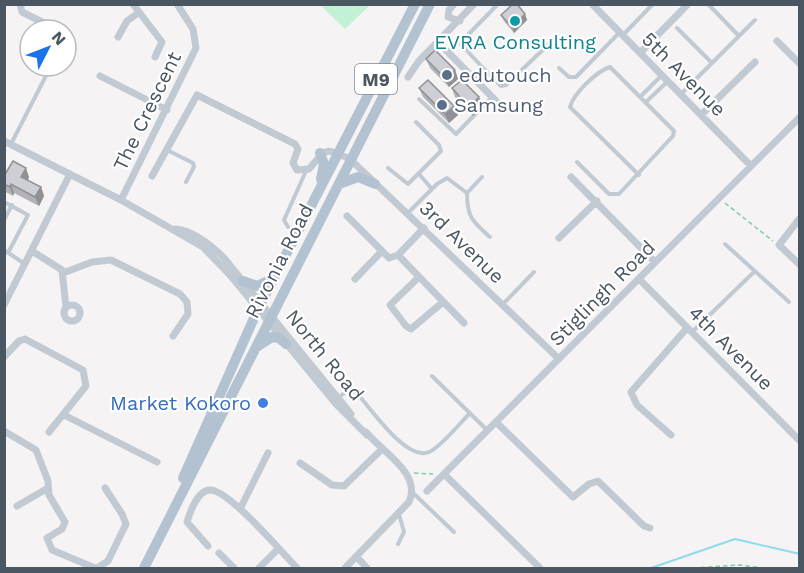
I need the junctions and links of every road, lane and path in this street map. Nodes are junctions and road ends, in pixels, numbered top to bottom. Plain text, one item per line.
1 (20, 4) edge
2 (133, 4) edge
3 (177, 4) edge
4 (415, 4) edge
5 (430, 4) edge
6 (454, 4) edge
7 (474, 4) edge
8 (498, 4) edge
9 (592, 4) edge
10 (653, 4) edge
11 (708, 4) edge
12 (684, 6) edge
13 (138, 13) junction
14 (34, 18) edge
15 (755, 20) dead end
16 (460, 21) junction
17 (677, 28) dead end
18 (621, 34) junction
19 (739, 36) junction
20 (118, 37) dead end
21 (777, 41) dead end
22 (438, 42) junction
23 (550, 43) dead end
24 (640, 53) junction
25 (155, 57) dead end
26 (755, 62) dead end
27 (712, 63) junction
28 (800, 64) edge
29 (482, 67) junction
30 (560, 68) dead end
31 (662, 75) junction
32 (100, 76) dead end
33 (408, 77) dead end
34 (472, 77) junction
35 (44, 78) edge
36 (668, 82) junction
37 (680, 94) junction
38 (641, 96) junction
39 (492, 97) junction
40 (419, 99) dead end
41 (647, 101) junction
42 (500, 105) dead end
43 (167, 110) junction
44 (701, 115) junction
45 (799, 119) edge
46 (416, 122) dead end
47 (8, 142) edge
48 (166, 150) junction
49 (320, 153) junction
50 (339, 154) junction
51 (350, 159) junction
52 (577, 162) dead end
53 (751, 166) junction
54 (388, 168) dead end
55 (306, 171) junction
56 (70, 174) junction
57 (418, 174) junction
58 (639, 175) junction
59 (152, 176) dead end
60 (482, 177) dead end
61 (571, 177) dead end
62 (186, 182) dead end
63 (339, 184) junction
64 (375, 184) junction
65 (432, 189) junction
66 (467, 193) junction
67 (718, 198) junction
68 (121, 200) junction
69 (597, 201) junction
70 (4, 202) edge
71 (12, 205) junction
72 (408, 214) junction
73 (347, 216) dead end
74 (800, 218) edge
75 (4, 220) edge
76 (305, 221) junction
77 (288, 227) dead end
78 (424, 228) junction
79 (176, 229) junction
80 (490, 237) dead end
81 (559, 238) dead end
82 (725, 244) dead end
83 (778, 245) junction
84 (32, 251) junction
85 (6, 252) edge
86 (381, 252) junction
87 (398, 255) junction
88 (655, 262) junction
89 (25, 264) junction
90 (800, 266) edge
91 (755, 271) junction
92 (534, 272) dead end
93 (63, 273) junction
94 (275, 276) junction
95 (418, 276) junction
96 (356, 279) dead end
97 (639, 279) junction
98 (243, 281) junction
99 (443, 302) junction
100 (789, 302) dead end
101 (503, 304) junction
102 (4, 305) edge
103 (260, 305) junction
104 (66, 307) dead end
105 (270, 318) junction
106 (464, 323) dead end
107 (690, 330) junction
108 (172, 336) dead end
109 (286, 344) junction
110 (254, 350) junction
111 (4, 357) edge
112 (559, 359) junction
113 (432, 376) dead end
114 (338, 398) junction
115 (470, 413) junction
116 (64, 415) junction
117 (496, 422) junction
118 (488, 430) junction
119 (4, 431) edge
120 (49, 432) dead end
121 (368, 435) junction
122 (671, 435) dead end
123 (800, 441) edge
124 (382, 449) junction
125 (268, 453) dead end
126 (157, 462) dead end
127 (300, 463) dead end
128 (407, 473) junction
129 (444, 474) junction
130 (48, 488) junction
131 (105, 488) dead end
132 (427, 491) dead end
133 (413, 493) junction
134 (17, 506) dead end
135 (240, 509) junction
136 (399, 513) junction
137 (650, 528) dead end
138 (454, 532) dead end
139 (161, 534) junction
140 (398, 544) dead end
141 (208, 546) dead end
142 (278, 549) junction
143 (219, 553) dead end
144 (357, 558) junction
145 (96, 568) edge
146 (144, 568) edge
147 (234, 568) edge
148 (259, 568) edge
149 (297, 568) edge
150 (345, 568) edge
151 (367, 568) edge
152 (540, 568) edge
153 (693, 568) edge
154 (762, 568) edge

1 - 14 street
2 - 13 street
3 - 43 street, The Crescent
4 - 50 main road, Rivonia Road / M9
5 - 51 main road, Rivonia Road / M9
6 - 16 street
7 - 16 street
8 - 29 lane
9 - 18 street, 5th Avenue
10 - 18 lane
11 - 19 lane
12 - 24 street
13 - 20 street
13 - 25 street
15 - 19 lane
16 - 22 street
17 - 27 lane
18 - 24 street, 5th Avenue
18 - 30 lane
19 - 27 lane
21 - 28 street
22 - 33 street
22 - 34 street
23 - 29 lane
24 - 31 street, 5th Avenue
26 - 44 street
27 - 37 lane
29 - 34 lane
31 - 36 street, 5th Avenue
31 - 38 lane
32 - 43 street
34 - 39 street
35 - 47 lane
36 - 37 street, 5th Avenue
36 - 41 lane
37 - 44 street, 5th Avenue
38 - 41 lane
38 - 58 lane
39 - 40 lane
39 - 42 street
41 - 58 lane
43 - 68 street, The Crescent
44 - 53 street, 5th Avenue
45 - 53 street, Stiglingh Road
46 - 57 lane
47 - 56 street, North Road
48 - 55 street
48 - 59 street
48 - 62 lane
49 - 50 street
49 - 55 street
49 - 76 main road
50 - 51 street, 3rd Avenue
50 - 76 main road, Rivonia Road / M9
51 - 63 main road, Rivonia Road / M9
51 - 64 street, 3rd Avenue
52 - 58 lane
53 - 67 street, Stiglingh Road
54 - 57 lane
55 - 77 lane
56 - 68 street, North Road
56 - 84 street
57 - 65 lane
60 - 66 lane
61 - 69 street
63 - 64 main road
63 - 105 main road, Rivonia Road / M9
64 - 72 street, 3rd Avenue
65 - 66 lane
65 - 72 lane
66 - 80 lane
67 - 83 path
67 - 88 street, Stiglingh Road
68 - 79 street, North Road
69 - 81 street
69 - 88 street
70 - 71 lane
71 - 75 lane
71 - 85 lane
72 - 78 street, 3rd Avenue
73 - 86 street
74 - 83 street
76 - 94 main road, Rivonia Road / M9
78 - 87 street
78 - 101 street, 3rd Avenue
79 - 98 street, North Road
79 - 103 street, North Road
82 - 91 lane
83 - 90 street
84 - 89 street
84 - 93 street
85 - 89 lane
86 - 87 street
86 - 96 street
87 - 95 street
88 - 97 street, Stiglingh Road
89 - 102 street
91 - 100 lane
91 - 107 lane
92 - 101 lane
93 - 104 street
93 - 108 street
94 - 98 main road
94 - 103 main road, Rivonia Road / M9
95 - 99 street
95 - 99 street
97 - 107 street, 4th Avenue
97 - 112 street, Stiglingh Road
98 - 103 street, North Road
99 - 106 street
101 - 112 street, 3rd Avenue
103 - 105 street, North Road
103 - 139 main road, Rivonia Road / M9
105 - 109 street, North Road
105 - 110 main road, Rivonia Road / M9
105 - 114 street, North Road
107 - 122 street
107 - 123 street, 4th Avenue
109 - 110 main road
109 - 121 street, North Road
110 - 139 main road, Rivonia Road / M9
111 - 116 street
112 - 117 street, Stiglingh Road
113 - 115 lane
114 - 115 lane
114 - 121 street, North Road
115 - 118 lane
116 - 120 street
116 - 126 street
117 - 118 street, Stiglingh Road
117 - 137 street
118 - 129 street, Stiglingh Road
119 - 130 street
121 - 124 street, North Road
124 - 127 street
124 - 128 street, North Road
125 - 135 street
128 - 129 path
128 - 133 street
129 - 132 street, Stiglingh Road
129 - 152 street
130 - 134 street
130 - 145 street
131 - 145 street
133 - 136 street
133 - 138 lane
135 - 141 street
135 - 142 street
136 - 140 lane
136 - 144 street
139 - 146 main road, Rivonia Road / M9
142 - 148 street
142 - 149 street
143 - 147 street
144 - 150 street
144 - 151 street
153 - 154 path

